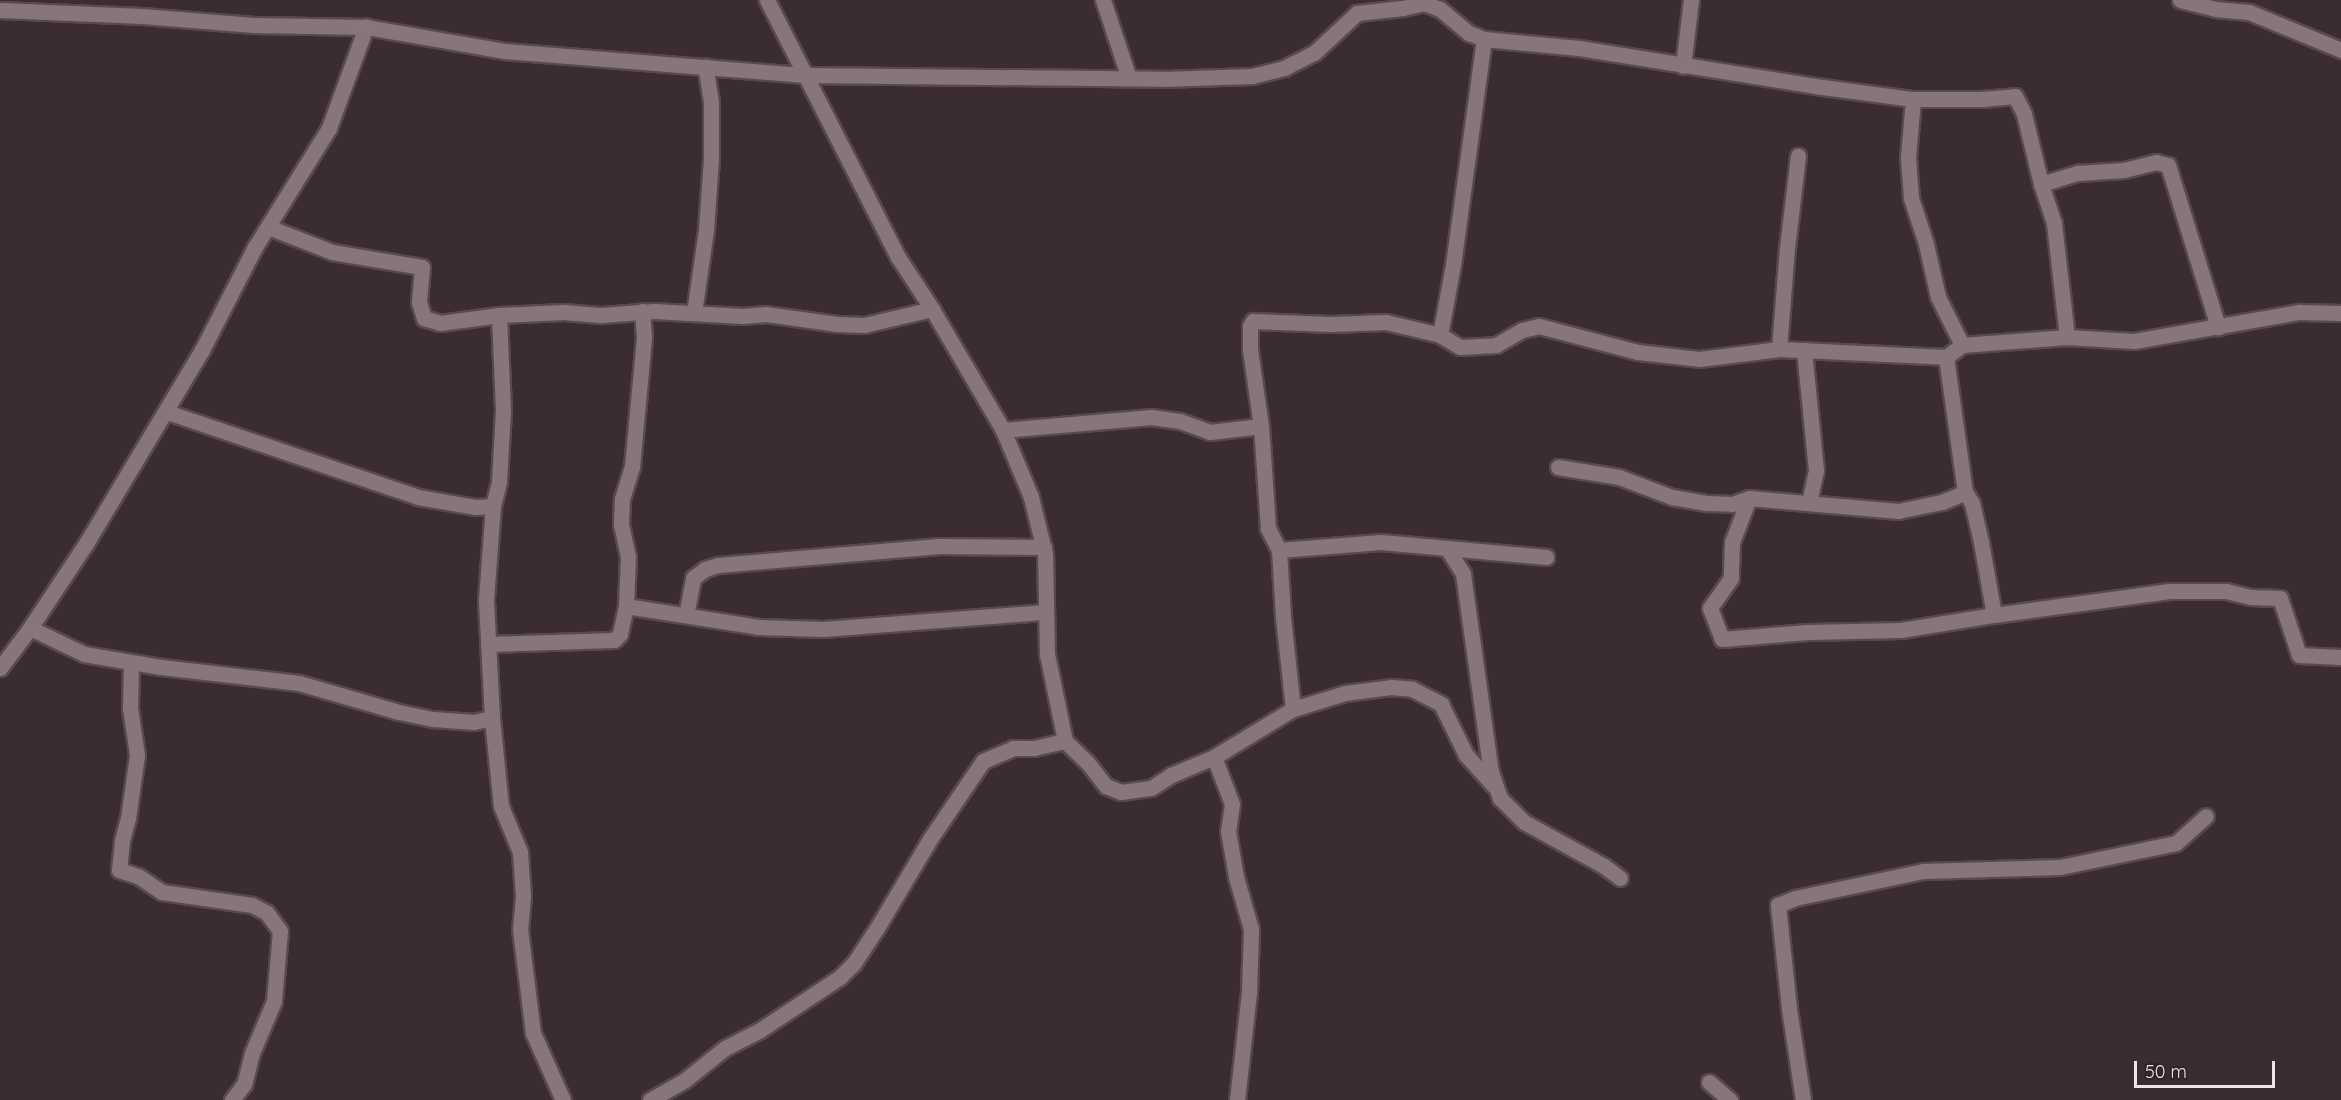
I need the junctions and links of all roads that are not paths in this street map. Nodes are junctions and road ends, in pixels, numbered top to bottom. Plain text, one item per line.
1 (767, 0) edge
2 (1103, 0) edge
3 (1690, 0) edge
4 (2180, 0) edge
5 (0, 10) edge
6 (366, 27) junction
7 (1484, 39) junction
8 (2341, 50) edge
9 (705, 66) junction
10 (1683, 66) junction
11 (805, 75) junction
12 (1129, 78) junction
13 (1913, 99) junction
14 (1798, 156) dead end
15 (2041, 184) junction
16 (268, 227) junction
17 (932, 309) junction
18 (642, 311) junction
19 (694, 313) junction
20 (2341, 313) edge
21 (499, 315) junction
22 (2218, 327) junction
23 (1440, 336) junction
24 (2067, 338) junction
25 (1962, 345) junction
26 (1779, 349) junction
27 (1804, 350) junction
28 (1946, 357) junction
29 (166, 412) junction
30 (1261, 426) junction
31 (1003, 430) junction
32 (1558, 467) dead end
33 (1965, 492) junction
34 (1749, 498) junction
35 (1809, 502) junction
36 (493, 506) junction
37 (1044, 547) junction
38 (1447, 548) junction
39 (1279, 550) junction
40 (1546, 557) dead end
41 (626, 606) junction
42 (1046, 612) junction
43 (686, 615) junction
44 (1994, 615) junction
45 (30, 628) junction
46 (488, 644) junction
47 (2341, 657) edge
48 (131, 662) junction
49 (0, 668) edge
50 (1293, 709) junction
51 (492, 718) junction
52 (1065, 741) junction
53 (1214, 757) junction
54 (1496, 788) junction
55 (2206, 816) dead end
56 (1620, 878) dead end
57 (1709, 1082) dead end
58 (232, 1100) edge
59 (562, 1100) edge
60 (650, 1100) edge
61 (1237, 1100) edge
62 (1730, 1100) edge
63 (1803, 1100) edge

1 - 11 street
2 - 12 street
3 - 10 street
4 - 8 street
5 - 6 street
6 - 9 street
6 - 16 street
7 - 10 street
7 - 12 street
7 - 23 street
9 - 11 street
9 - 19 street
10 - 13 street
11 - 12 street
11 - 17 street
13 - 15 street
13 - 25 street
14 - 26 street
15 - 22 street
15 - 24 street
16 - 21 street
16 - 29 street
17 - 19 street
17 - 31 street
18 - 19 street
18 - 21 street
18 - 41 street
20 - 22 street
21 - 36 street
22 - 24 street
23 - 26 street
23 - 30 street
24 - 25 street
25 - 28 street
26 - 27 street
27 - 28 street
27 - 35 street
28 - 33 street
29 - 36 street
29 - 45 street
30 - 31 street
30 - 39 street
31 - 37 street
32 - 34 street
33 - 35 street
33 - 44 street
34 - 35 street
34 - 44 street
36 - 46 street
37 - 42 street
37 - 43 street
38 - 39 street
38 - 40 street
38 - 54 street
39 - 50 street
41 - 43 street
41 - 46 street
42 - 43 street
42 - 52 street
44 - 47 street
45 - 48 street
45 - 49 street
46 - 51 street
48 - 51 street
48 - 58 street
50 - 53 street
50 - 54 street
51 - 59 street
52 - 53 street
52 - 60 street
53 - 61 street
54 - 56 street
55 - 63 street
57 - 62 street

